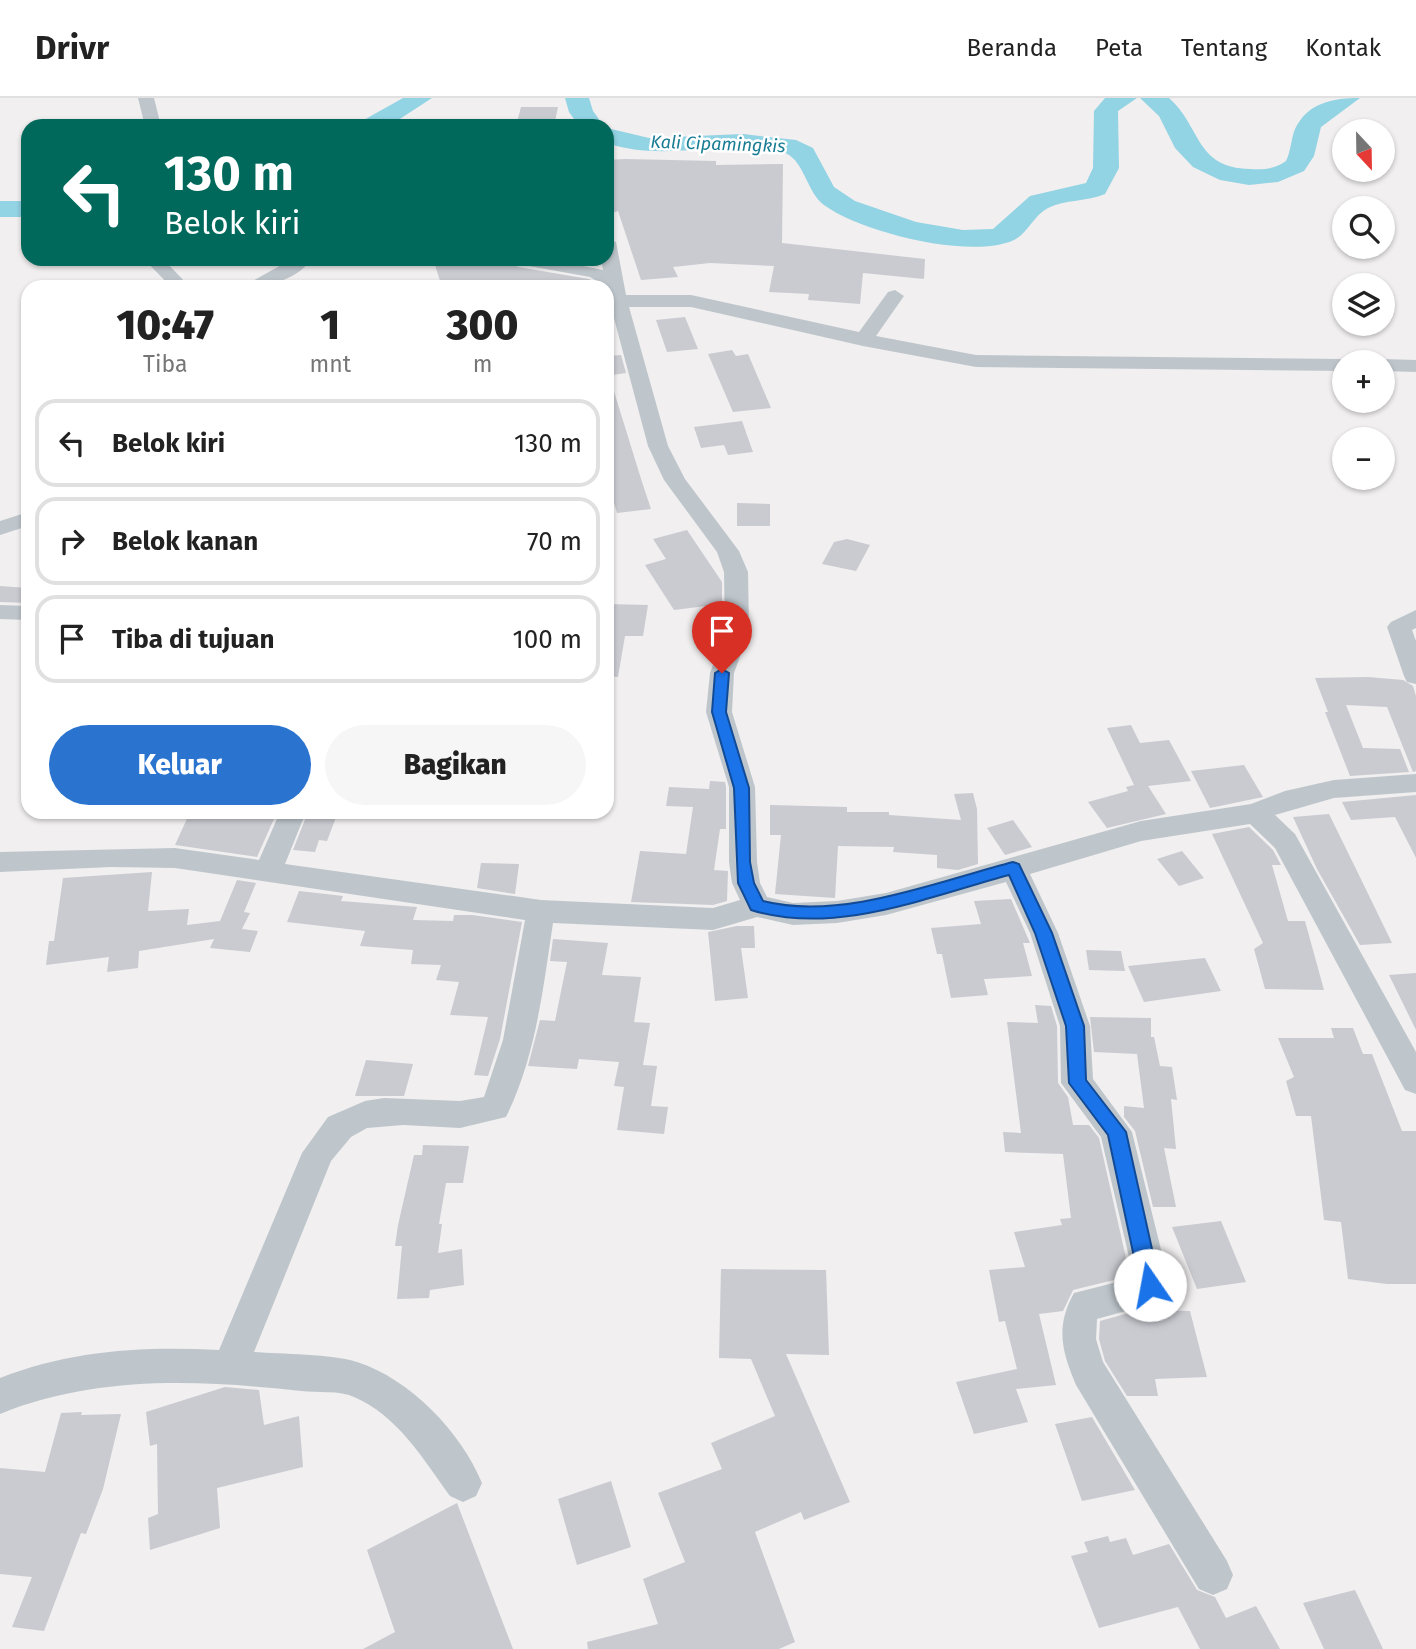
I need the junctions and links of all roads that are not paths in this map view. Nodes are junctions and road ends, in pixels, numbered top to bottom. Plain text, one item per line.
1 (146, 98) edge
2 (151, 119) edge
3 (160, 266) edge
4 (294, 266) edge
5 (556, 266) edge
6 (174, 280) edge
7 (267, 280) edge
8 (601, 280) edge
9 (614, 293) edge
10 (614, 296) edge
11 (895, 296) dead end
12 (869, 333) junction
13 (1332, 365) edge
14 (1395, 365) edge
15 (1416, 366) edge
16 (21, 521) edge
17 (0, 528) edge
18 (0, 612) edge
19 (21, 612) edge
20 (1416, 618) edge
21 (1416, 676) edge
22 (1416, 783) edge
23 (1256, 813) junction
24 (290, 819) edge
25 (0, 862) edge
26 (1013, 868) junction
27 (268, 872) junction
28 (757, 906) junction
29 (541, 911) junction
30 (1416, 1081) edge
31 (230, 1367) junction
32 (0, 1396) edge
33 (463, 1483) dead end
34 (1213, 1575) dead end

1 - 2 street
3 - 6 street
4 - 7 street
5 - 8 street
9 - 12 street
10 - 28 street
11 - 12 street
12 - 13 street
14 - 15 street
16 - 17 street
18 - 19 street
20 - 21 street
22 - 23 street
23 - 26 street
23 - 30 street
24 - 27 street
25 - 27 street
26 - 28 street
26 - 34 street
27 - 29 street
28 - 29 street
29 - 31 street
31 - 32 street
31 - 33 street

